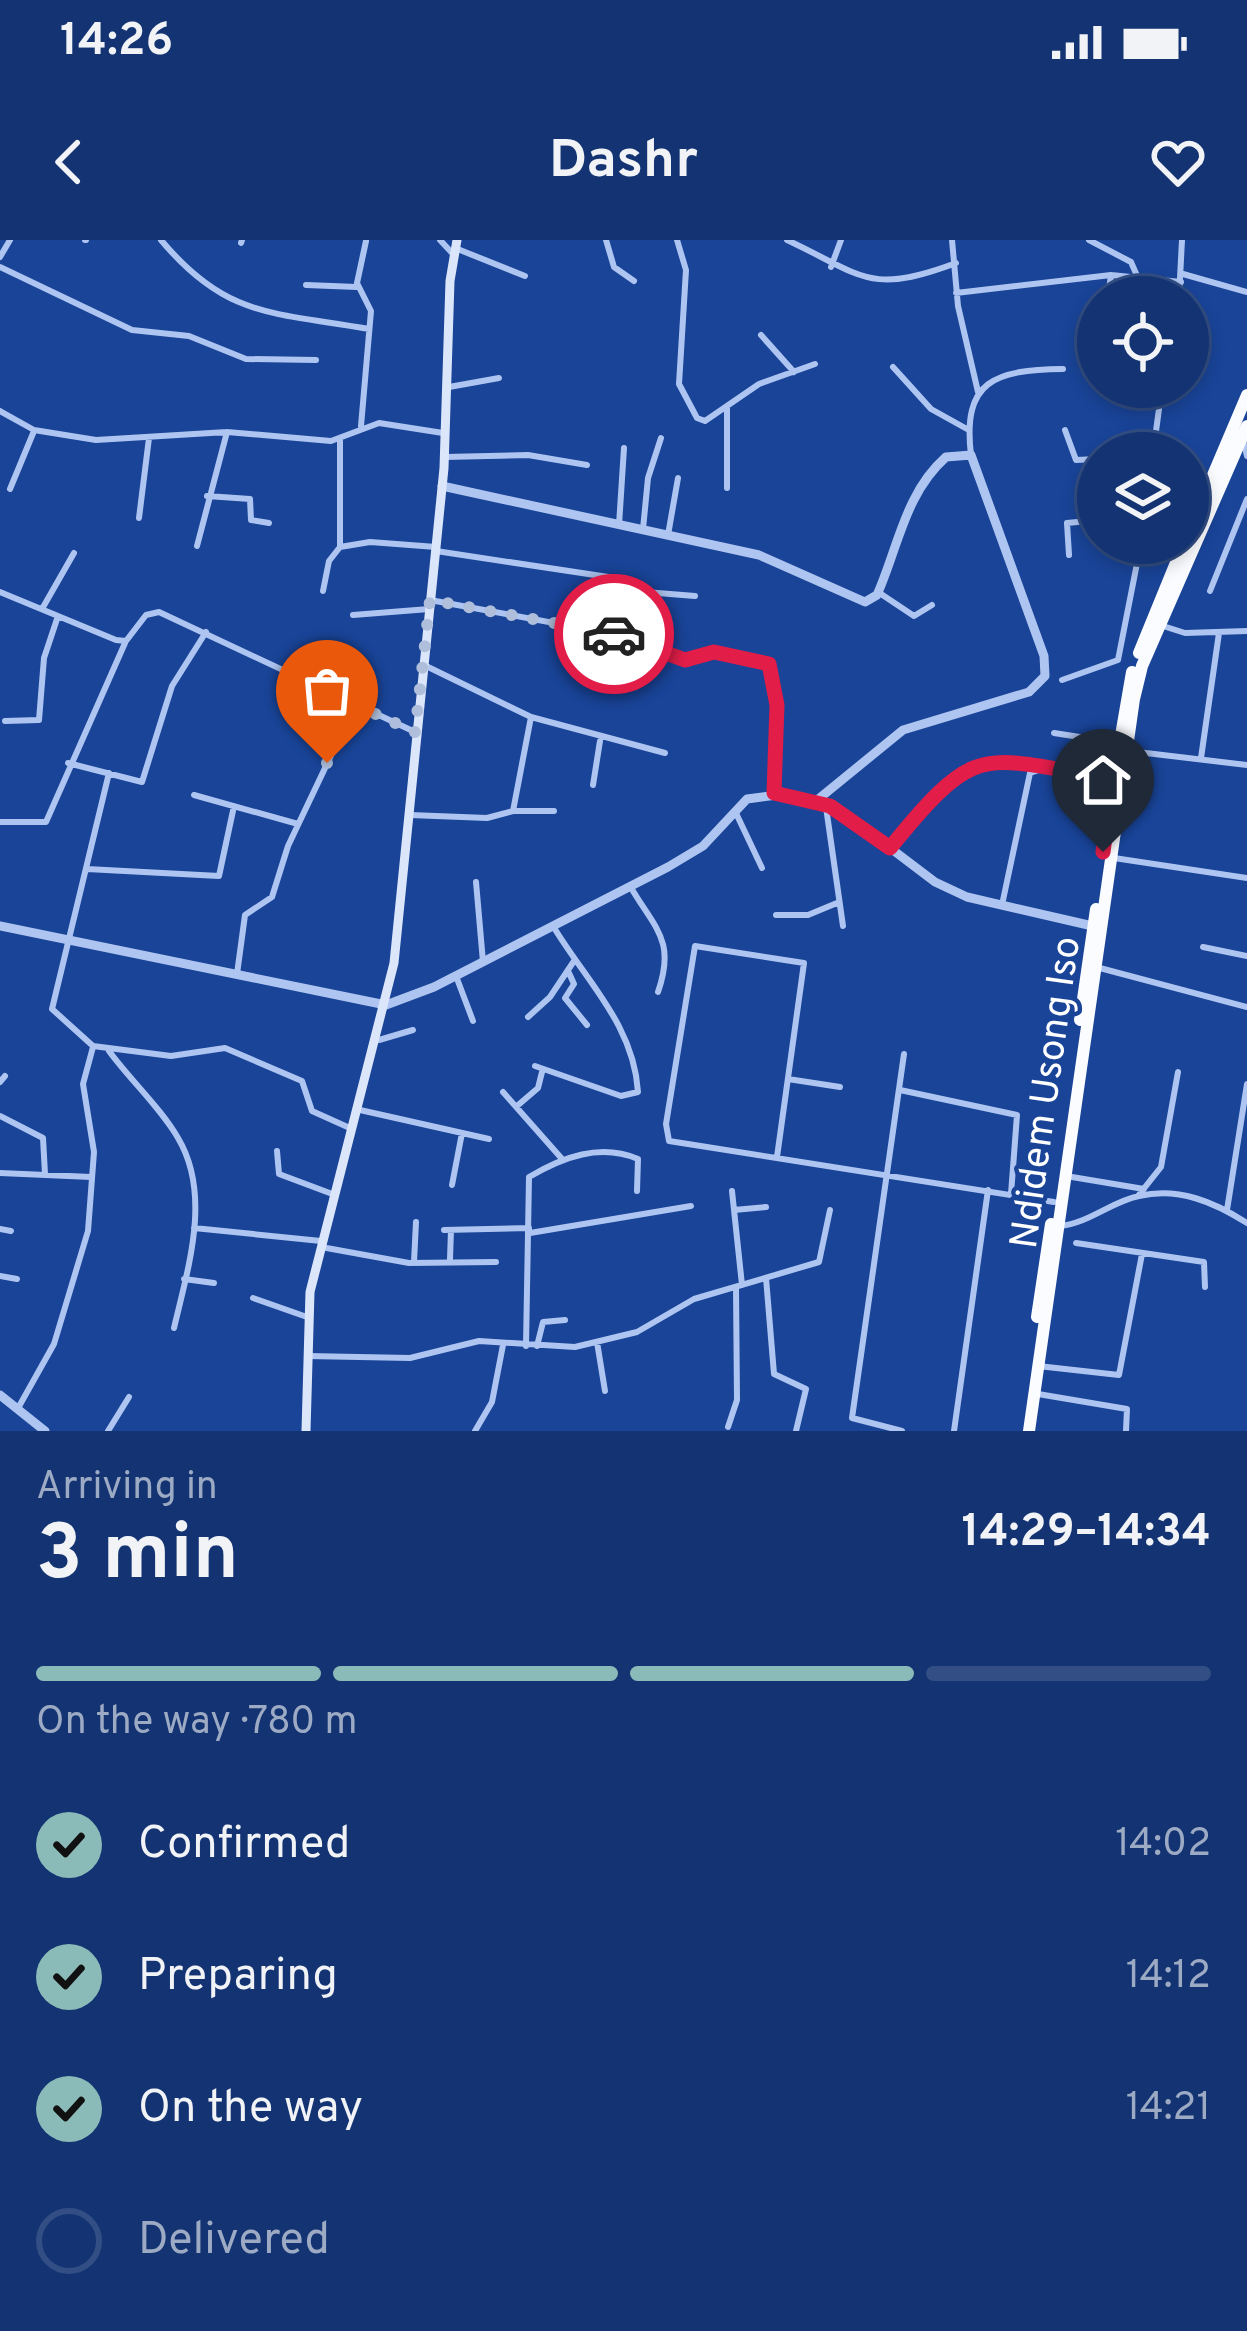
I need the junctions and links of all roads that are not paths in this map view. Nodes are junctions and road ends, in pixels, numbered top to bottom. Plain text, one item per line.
1 (10, 240) edge
2 (161, 240) edge
3 (440, 240) edge
4 (606, 240) edge
5 (677, 240) edge
6 (787, 240) edge
7 (841, 240) edge
8 (952, 240) edge
9 (1089, 240) edge
10 (1182, 240) edge
11 (366, 241) edge
12 (455, 248) edge
13 (0, 256) edge
14 (956, 263) junction
15 (0, 267) edge
16 (831, 267) junction
17 (1111, 275) joint
18 (525, 276) dead end
19 (1120, 276) edge
20 (1137, 276) edge
21 (1182, 276) edge
22 (634, 281) dead end
23 (1209, 284) edge
24 (306, 285) dead end
25 (357, 287) junction
26 (1247, 292) edge
27 (956, 293) junction
28 (369, 329) junction
29 (761, 335) dead end
30 (316, 361) dead end
31 (815, 364) dead end
32 (893, 367) dead end
33 (1063, 369) dead end
34 (794, 372) junction
35 (499, 378) dead end
36 (448, 387) junction
37 (978, 392) junction
38 (1247, 395) edge
39 (727, 407) junction
40 (0, 411) edge
41 (361, 426) junction
42 (968, 429) junction
43 (34, 430) junction
44 (1064, 430) dead end
45 (226, 432) junction
46 (1245, 432) edge
47 (447, 434) junction
48 (149, 436) junction
49 (662, 438) dead end
50 (340, 440) junction
51 (624, 448) dead end
52 (970, 455) junction
53 (1247, 456) edge
54 (445, 457) junction
55 (1077, 460) edge
56 (587, 465) dead end
57 (678, 478) dead end
58 (1209, 484) edge
59 (442, 486) junction
60 (727, 488) dead end
61 (10, 489) dead end
62 (207, 496) junction
63 (1247, 499) edge
64 (139, 518) dead end
65 (1077, 522) edge
66 (269, 523) dead end
67 (620, 525) junction
68 (643, 530) junction
69 (668, 535) junction
70 (197, 546) dead end
71 (340, 547) junction
72 (436, 549) junction
73 (74, 553) dead end
74 (1070, 555) dead end
75 (1137, 564) edge
76 (1175, 564) edge
77 (323, 591) dead end
78 (1210, 591) dead end
79 (0, 592) edge
80 (878, 592) junction
81 (695, 596) dead end
82 (430, 604) junction
83 (932, 604) dead end
84 (41, 609) junction
85 (353, 615) dead end
86 (58, 616) junction
87 (1159, 625) junction
88 (1247, 631) edge
89 (206, 632) junction
90 (1219, 633) junction
91 (126, 641) junction
92 (423, 664) junction
93 (1062, 680) dead end
94 (356, 705) junction
95 (532, 717) junction
96 (5, 721) dead end
97 (415, 732) junction
98 (1054, 733) dead end
99 (601, 739) junction
100 (1122, 747) junction
101 (665, 753) dead end
102 (1202, 758) junction
103 (68, 763) junction
104 (1247, 765) edge
105 (1036, 769) junction
106 (109, 773) junction
107 (1113, 778) junction
108 (593, 784) dead end
109 (774, 793) junction
110 (194, 795) dead end
111 (821, 802) junction
112 (234, 806) junction
113 (513, 811) junction
114 (554, 811) dead end
115 (735, 811) junction
116 (407, 814) junction
117 (0, 822) edge
118 (298, 824) junction
119 (890, 848) junction
120 (1110, 857) junction
121 (762, 868) dead end
122 (86, 869) junction
123 (1247, 878) edge
124 (476, 882) dead end
125 (630, 886) junction
126 (837, 903) junction
127 (1002, 908) junction
128 (776, 915) dead end
129 (0, 926) edge
130 (553, 926) junction
131 (843, 926) dead end
132 (1098, 927) junction
133 (70, 940) junction
134 (1203, 947) dead end
135 (1247, 956) edge
136 (574, 961) junction
137 (483, 962) junction
138 (1096, 967) junction
139 (569, 973) junction
140 (237, 975) junction
141 (456, 976) junction
142 (658, 992) dead end
143 (386, 1005) junction
144 (1247, 1007) edge
145 (528, 1017) dead end
146 (473, 1021) dead end
147 (587, 1025) dead end
148 (413, 1030) dead end
149 (379, 1040) junction
150 (93, 1046) junction
151 (107, 1048) junction
152 (904, 1054) dead end
153 (1178, 1072) dead end
154 (788, 1079) junction
155 (1247, 1084) edge
156 (840, 1087) dead end
157 (899, 1090) junction
158 (503, 1092) dead end
159 (517, 1106) junction
160 (360, 1109) junction
161 (0, 1116) edge
162 (355, 1130) junction
163 (462, 1133) junction
164 (489, 1139) dead end
165 (277, 1151) dead end
166 (777, 1157) junction
167 (563, 1160) junction
168 (0, 1173) edge
169 (45, 1174) junction
170 (888, 1174) junction
171 (1066, 1177) junction
172 (92, 1178) junction
173 (452, 1185) dead end
174 (733, 1190) dead end
175 (988, 1190) junction
176 (637, 1191) dead end
177 (1141, 1192) junction
178 (1011, 1194) junction
179 (335, 1195) junction
180 (1054, 1202) junction
181 (691, 1206) dead end
182 (766, 1207) dead end
183 (734, 1210) junction
184 (830, 1210) dead end
185 (1227, 1210) junction
186 (416, 1222) dead end
187 (1247, 1223) edge
188 (1059, 1226) junction
189 (0, 1228) edge
190 (194, 1228) junction
191 (530, 1231) junction
192 (11, 1232) dead end
193 (1076, 1243) dead end
194 (322, 1245) junction
195 (1142, 1254) junction
196 (450, 1259) junction
197 (414, 1262) junction
198 (496, 1262) dead end
199 (0, 1276) edge
200 (766, 1278) junction
201 (17, 1279) dead end
202 (184, 1279) junction
203 (214, 1283) dead end
204 (739, 1286) junction
205 (1205, 1287) dead end
206 (254, 1298) dead end
207 (307, 1317) junction
208 (566, 1320) dead end
209 (174, 1328) dead end
210 (597, 1342) junction
211 (503, 1343) junction
212 (526, 1346) junction
213 (537, 1346) junction
214 (304, 1356) junction
215 (1038, 1366) junction
216 (605, 1390) dead end
217 (1034, 1393) junction
218 (0, 1395) edge
219 (129, 1397) dead end
220 (16, 1410) junction
221 (728, 1426) dead end
222 (45, 1431) edge
223 (108, 1431) edge
224 (306, 1431) edge
225 (475, 1431) edge
226 (796, 1431) edge
227 (902, 1431) edge
228 (954, 1431) edge
229 (1026, 1431) edge
230 (1126, 1431) edge

1 - 13 street
2 - 28 street
3 - 12 street
4 - 22 street
5 - 39 street
6 - 16 street
7 - 16 street
8 - 14 street
9 - 20 street
10 - 21 street
11 - 25 street
12 - 18 street
12 - 36 main road
14 - 16 street
14 - 27 street
15 - 30 street
17 - 19 street
17 - 27 street
23 - 26 street
24 - 25 street
25 - 28 street
27 - 37 street
28 - 41 street
29 - 34 street
31 - 34 street
32 - 42 street
33 - 37 street
34 - 39 street
35 - 36 street
36 - 47 main road
37 - 42 street
38 - 58 highway
39 - 60 street
40 - 43 street
41 - 47 street
41 - 50 street
42 - 52 street
43 - 48 street
43 - 61 street
44 - 55 street
45 - 48 street
45 - 50 street
45 - 62 street
46 - 53 street
46 - 87 highway, Ndidem Usong Iso
47 - 54 main road
48 - 64 street
49 - 68 street
50 - 71 street
51 - 67 street
52 - 80 street
52 - 111 street
54 - 56 street
54 - 59 main road
57 - 69 street
59 - 67 street
59 - 72 main road
62 - 66 street
62 - 70 street
63 - 78 street
65 - 74 street
67 - 68 street
68 - 69 street
69 - 80 street
71 - 72 street
71 - 77 street
72 - 81 street
72 - 82 main road
73 - 84 street
75 - 93 street
76 - 100 highway, Ndidem Usong Iso
79 - 84 street
80 - 83 street
82 - 85 street
82 - 92 main road
82 - 109 street
84 - 86 street
86 - 91 street
86 - 96 street
87 - 90 street
87 - 100 highway, Ndidem Usong Iso
88 - 90 street
89 - 91 street
89 - 94 street
89 - 106 street
90 - 102 street
91 - 103 street
92 - 95 street
92 - 97 main road
94 - 97 street
94 - 118 street
95 - 99 street
95 - 113 street
97 - 116 main road
98 - 100 street
99 - 101 street
99 - 108 street
100 - 102 street
100 - 107 highway, Ndidem Usong Iso
100 - 120 highway, Ndidem Usong Iso
102 - 104 street
103 - 106 street
103 - 117 street
105 - 107 street
105 - 119 street
105 - 127 street
106 - 122 street
107 - 132 highway, Ndidem Usong Iso
109 - 111 street
109 - 115 street
110 - 112 street
111 - 119 street
111 - 126 street
112 - 118 street
112 - 122 street
113 - 114 street
113 - 116 street
115 - 121 street
115 - 125 street
116 - 143 main road
118 - 140 street
119 - 127 street
120 - 123 street
120 - 132 highway, Ndidem Usong Iso
122 - 133 street
124 - 137 street
125 - 130 street
125 - 142 street
126 - 128 street
126 - 131 street
127 - 132 street
129 - 133 street
130 - 136 street
130 - 137 street
132 - 138 highway, Ndidem Usong Iso
132 - 180 highway, Ndidem Usong Iso
133 - 140 street
133 - 150 street
134 - 135 street
136 - 139 street
136 - 159 street
137 - 141 street
138 - 144 street
138 - 171 highway, Ndidem Usong Iso
139 - 145 street
139 - 147 street
140 - 143 street
141 - 143 street
141 - 146 street
143 - 149 main road
148 - 149 street
149 - 160 main road
150 - 151 street
150 - 172 street
151 - 162 street
151 - 190 street
152 - 157 street
153 - 177 street
154 - 156 street
154 - 166 street
154 - 166 street
155 - 185 street
157 - 170 street
157 - 178 street
158 - 159 street
159 - 167 street
160 - 162 main road
160 - 163 street
161 - 169 street
162 - 179 main road
163 - 164 street
163 - 173 street
165 - 179 street
166 - 170 street
167 - 176 street
167 - 191 street
168 - 169 street
169 - 172 street
170 - 175 street
170 - 227 street
171 - 177 street
171 - 188 highway, Ndidem Usong Iso
172 - 220 street
174 - 183 street
175 - 178 street
175 - 228 street
177 - 185 street
177 - 188 street
178 - 180 street
179 - 194 main road
180 - 229 highway, Ndidem Usong Iso
181 - 191 street
182 - 183 street
183 - 204 street
184 - 200 street
185 - 187 street
186 - 197 street
188 - 215 highway, Ndidem Usong Iso
189 - 192 street
190 - 194 street
190 - 202 street
191 - 196 street
191 - 212 street
193 - 195 street
194 - 197 street
194 - 207 main road
195 - 205 street
195 - 215 street
196 - 197 street
196 - 198 street
199 - 201 street
200 - 204 street
200 - 226 street
202 - 203 street
202 - 209 street
204 - 210 street
204 - 221 street
206 - 207 street
207 - 214 main road
208 - 213 street
210 - 213 street
210 - 216 street
211 - 212 street
211 - 214 street
211 - 225 street
212 - 213 street
214 - 224 main road
215 - 217 highway, Ndidem Usong Iso
217 - 229 highway, Ndidem Usong Iso
217 - 230 street
218 - 220 street
219 - 223 street
220 - 222 street

